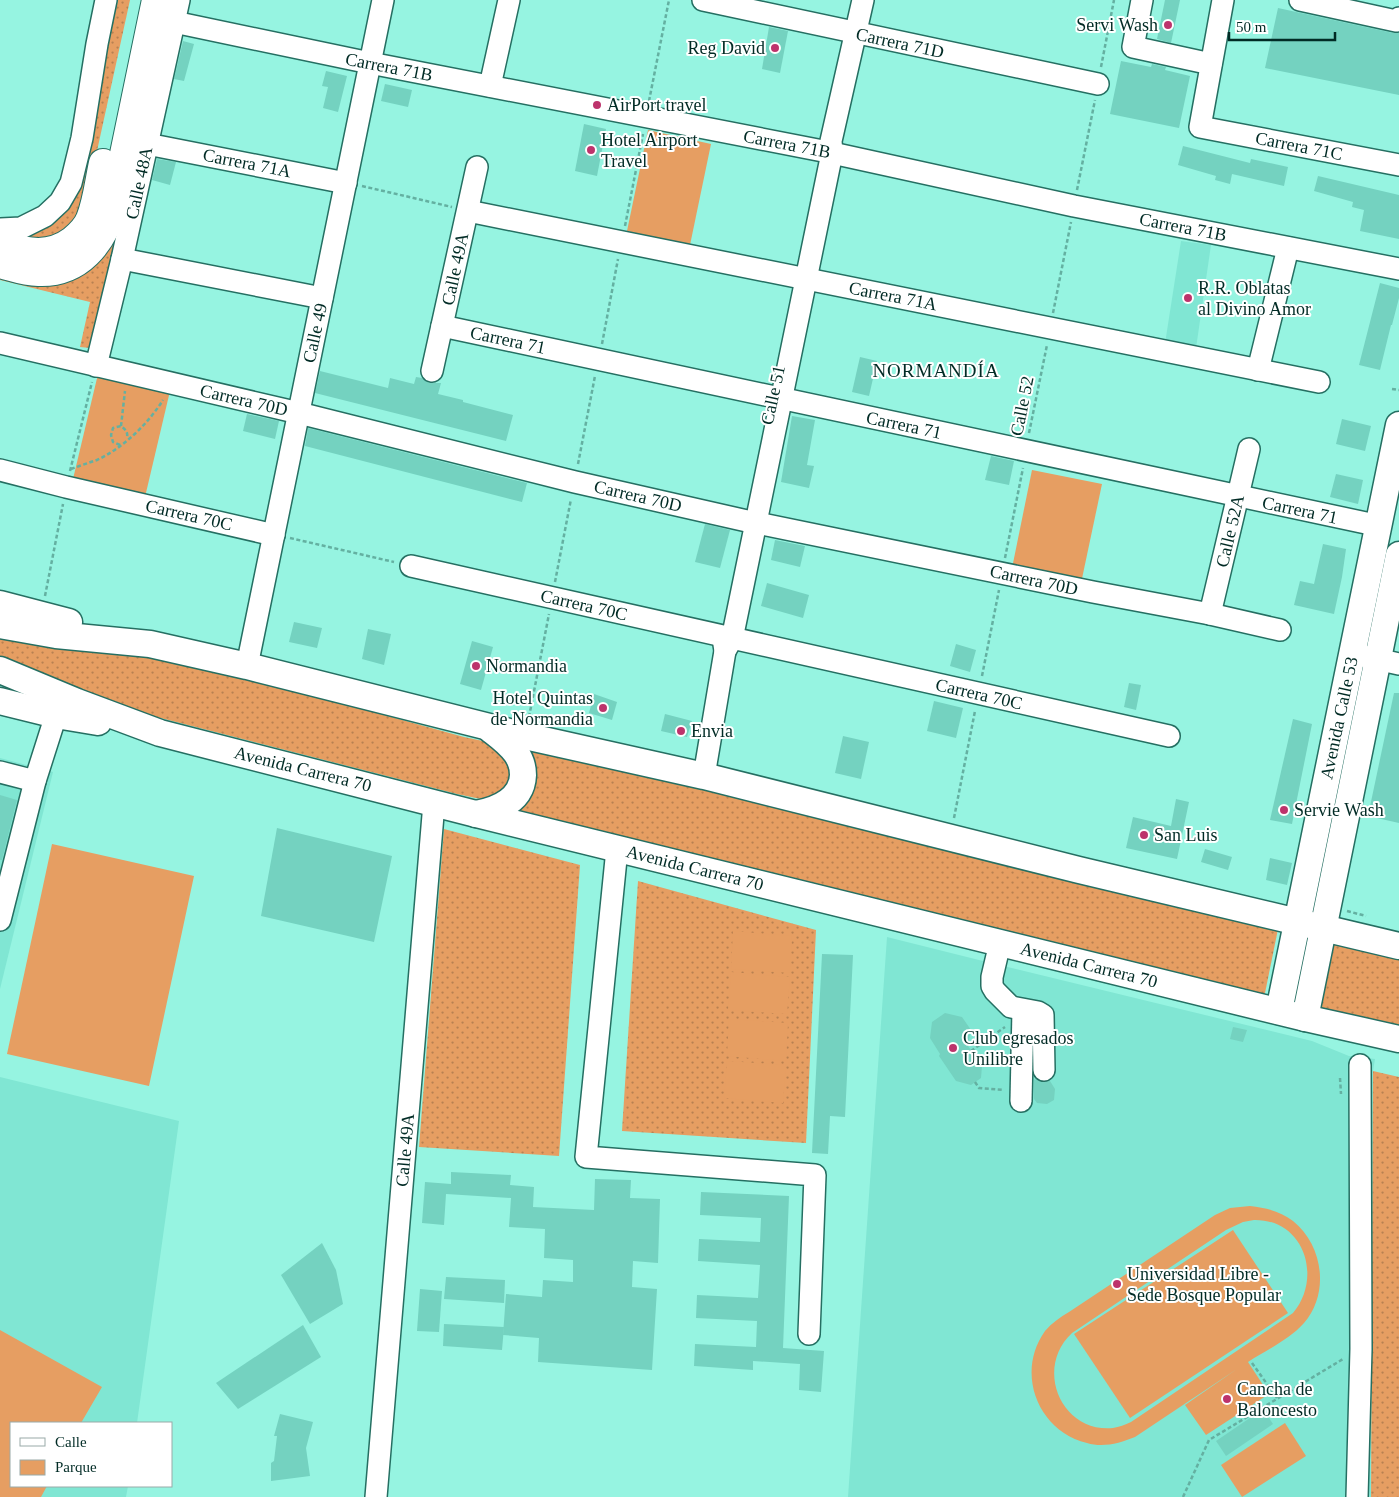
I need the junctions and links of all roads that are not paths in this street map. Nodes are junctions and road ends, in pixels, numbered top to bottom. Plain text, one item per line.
1 (106, 0) edge
2 (139, 0) edge
3 (156, 0) edge
4 (178, 0) edge
5 (383, 0) edge
6 (509, 0) edge
7 (703, 0) edge
8 (863, 0) edge
9 (1142, 0) edge
10 (1223, 0) edge
11 (1300, 0) edge
12 (1399, 18) edge
13 (174, 22) junction
14 (856, 33) junction
15 (370, 63) junction
16 (1211, 64) junction
17 (1098, 84) road end
18 (490, 86) junction
19 (147, 144) junction
20 (828, 148) junction
21 (1399, 165) edge
22 (477, 167) dead end
23 (346, 183) junction
24 (468, 211) junction
25 (0, 230) edge
26 (0, 245) edge
27 (1288, 248) junction
28 (122, 259) junction
29 (0, 264) edge
30 (1399, 269) edge
31 (801, 278) junction
32 (322, 298) junction
33 (442, 326) junction
34 (0, 342) edge
35 (96, 366) junction
36 (1258, 370) junction
37 (432, 371) dead end
38 (1319, 382) dead end
39 (777, 398) junction
40 (299, 413) junction
41 (1399, 425) edge
42 (1249, 448) dead end
43 (0, 470) edge
44 (1238, 497) junction
45 (751, 522) junction
46 (1366, 523) dead end
47 (274, 535) junction
48 (1399, 555) edge
49 (411, 566) road end
50 (0, 604) edge
51 (1210, 614) junction
52 (0, 625) edge
53 (1280, 630) dead end
54 (727, 642) junction
55 (150, 644) junction
56 (1353, 654) junction
57 (1388, 662) edge
58 (247, 666) junction
59 (0, 670) edge
60 (0, 701) edge
61 (56, 715) junction
62 (487, 726) junction
63 (160, 733) junction
64 (1169, 736) dead end
65 (0, 772) edge
66 (704, 776) junction
67 (35, 781) junction
68 (434, 803) junction
69 (476, 814) junction
70 (617, 849) junction
71 (0, 920) edge
72 (1297, 922) junction
73 (1323, 928) junction
74 (1000, 943) junction
75 (1399, 946) edge
76 (1279, 1011) junction
77 (1023, 1012) junction
78 (1305, 1018) junction
79 (1360, 1030) junction
80 (1399, 1039) edge
81 (1044, 1070) dead end
82 (1021, 1096) road end
83 (809, 1334) dead end
84 (376, 1497) edge
85 (1357, 1497) edge

1 - 25 street
2 - 26 highway
3 - 29 highway
4 - 13 street, Calle 48A
5 - 15 street, Calle 49
6 - 18 street
7 - 14 street, Carrera 71D
8 - 14 street, Calle 51
9 - 16 street
10 - 16 street
11 - 12 street
13 - 15 street, Carrera 71B
13 - 19 street, Calle 48A
14 - 17 street, Carrera 71D
14 - 20 street, Calle 51
15 - 18 street, Carrera 71B
15 - 23 street, Calle 49
16 - 21 street, Carrera 71C
18 - 20 street, Carrera 71B
19 - 23 street, Carrera 71A
19 - 28 street, Calle 48A
20 - 27 street, Carrera 71B
20 - 31 street, Calle 51
22 - 24 street, Calle 49A
23 - 32 street, Calle 49
24 - 31 street, Carrera 71A
24 - 33 street, Calle 49A
27 - 30 street, Carrera 71B
27 - 36 street
28 - 32 street
28 - 35 street, Calle 48A
31 - 36 street, Carrera 71A
31 - 39 street, Calle 51
32 - 40 street, Calle 49
33 - 37 street, Calle 49A
33 - 39 street, Carrera 71
34 - 35 street, Carrera 70D
35 - 40 street, Carrera 70D
36 - 38 street, Carrera 71A
39 - 44 street, Carrera 71
39 - 45 street, Calle 51
40 - 45 street, Carrera 70D
40 - 47 street, Calle 49
41 - 56 main road, Avenida Calle 53
42 - 44 street, Calle 52A
43 - 47 street, Carrera 70C
44 - 46 street, Carrera 71
44 - 51 street, Calle 52A
45 - 51 street, Carrera 70D
45 - 54 street, Calle 51
47 - 58 street, Calle 49
48 - 57 main road, Avenida Calle 53
49 - 54 street, Carrera 70C
50 - 55 main road
51 - 53 street, Carrera 70D
52 - 55 main road
54 - 64 street, Carrera 70C
54 - 66 street, Calle 51
55 - 58 main road
56 - 57 street
56 - 72 main road, Avenida Calle 53
57 - 73 main road, Avenida Calle 53
58 - 62 main road
59 - 63 main road, Avenida Carrera 70
60 - 61 main road
61 - 63 main road
61 - 67 street
62 - 66 main road
62 - 69 main road
63 - 68 main road, Avenida Carrera 70
65 - 67 street
66 - 72 main road
67 - 71 street
68 - 69 main road, Avenida Carrera 70
68 - 84 street, Calle 49A
69 - 70 main road, Avenida Carrera 70
70 - 74 main road, Avenida Carrera 70
70 - 83 street
72 - 73 main road
72 - 76 main road, Avenida Calle 53
73 - 75 main road
73 - 78 main road, Avenida Calle 53
74 - 76 main road, Avenida Carrera 70
74 - 77 street
76 - 78 main road, Avenida Carrera 70
77 - 81 street
77 - 82 street
78 - 79 main road, Avenida Carrera 70
79 - 80 main road, Avenida Carrera 70
79 - 85 street

